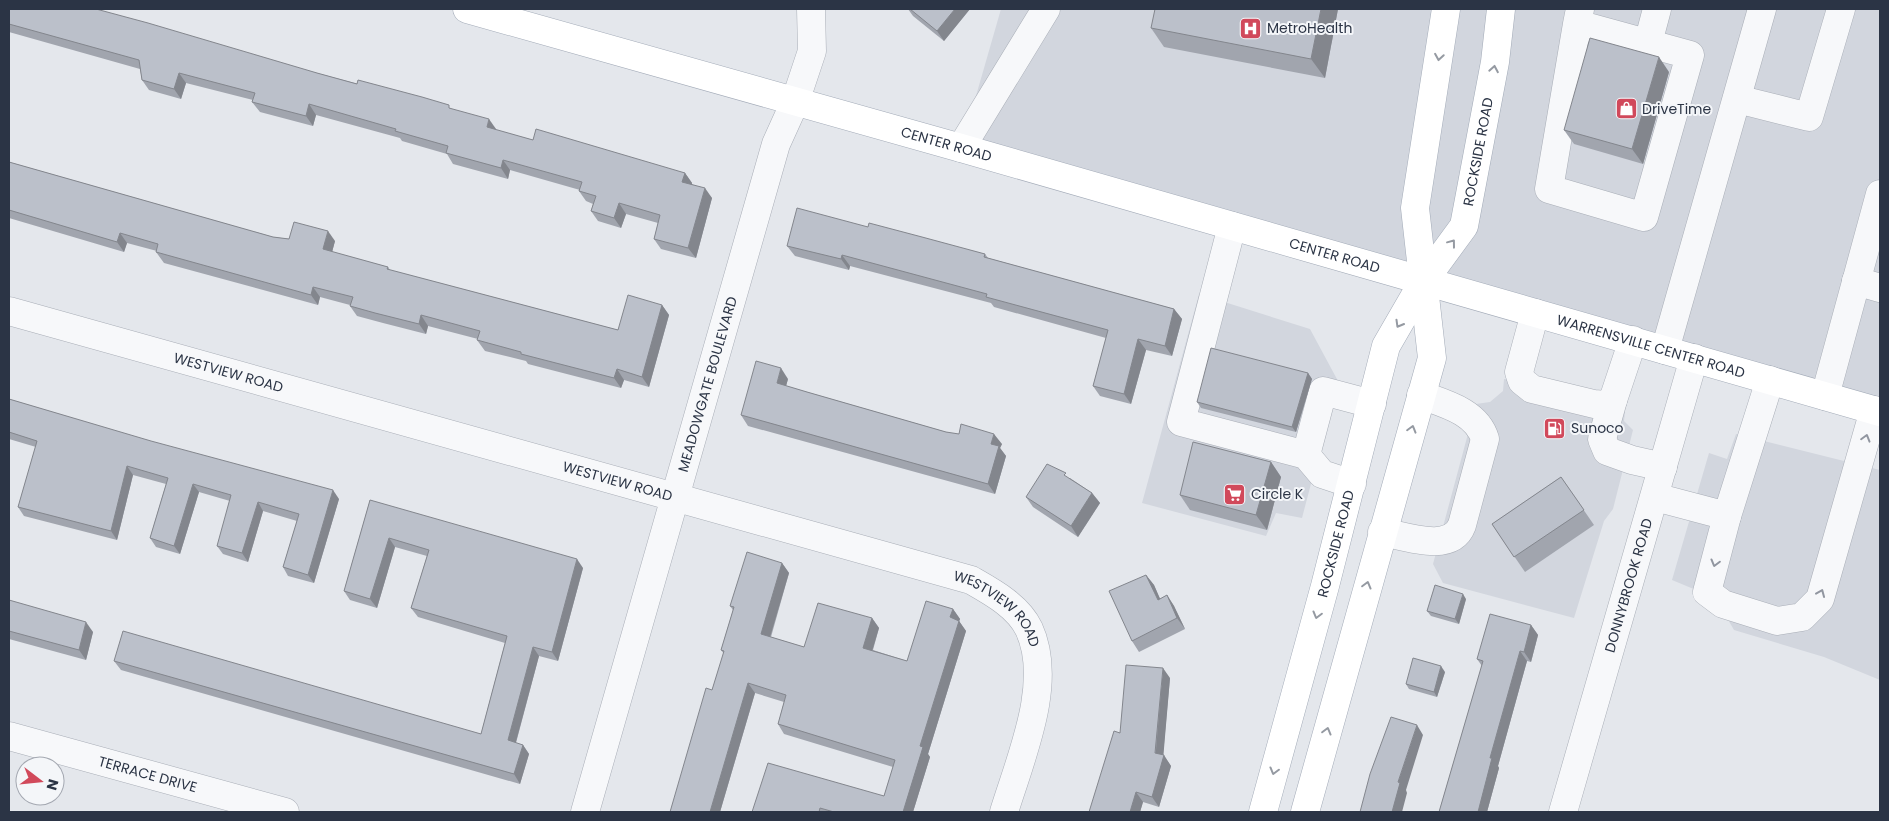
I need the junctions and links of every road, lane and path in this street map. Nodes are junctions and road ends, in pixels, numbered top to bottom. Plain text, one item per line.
1 (467, 9) edge
2 (811, 9) edge
3 (1046, 9) edge
4 (1446, 9) edge
5 (1501, 9) edge
6 (1657, 9) edge
7 (1762, 9) edge
8 (1841, 9) edge
9 (1578, 16) edge
10 (1648, 43) junction
11 (1737, 99) junction
12 (795, 102) junction
13 (961, 148) junction
14 (1880, 194) edge
15 (1232, 226) junction
16 (1423, 282) junction
17 (1868, 284) edge
18 (9, 311) edge
19 (1535, 313) junction
20 (1633, 340) junction
21 (1665, 350) junction
22 (1694, 358) junction
23 (1770, 380) junction
24 (1421, 395) junction
25 (1825, 396) junction
26 (1613, 400) junction
27 (1372, 404) junction
28 (1877, 411) edge
29 (1306, 456) junction
30 (1663, 467) junction
31 (1352, 484) junction
32 (675, 497) junction
33 (1655, 497) junction
34 (1728, 516) junction
35 (1382, 532) junction
36 (9, 736) edge
37 (285, 812) edge
38 (585, 812) edge
39 (1004, 812) edge
40 (1263, 812) edge
41 (1305, 812) edge
42 (1563, 812) edge

1 - 12 main road, CENTER ROAD
2 - 12 street, MEADOWGATE BOULEVARD
3 - 13 street
4 -> 16 main road
16 -> 5 main road, ROCKSIDE ROAD
6 - 10 street
7 - 11 street
8 - 11 street
9 - 10 street
9 - 10 street
11 - 21 street
12 - 13 main road, CENTER ROAD
12 - 32 street, MEADOWGATE BOULEVARD
13 - 15 main road, CENTER ROAD
14 - 17 street
15 - 16 main road, CENTER ROAD
15 - 29 street
16 - 19 main road, WARRENSVILLE CENTER ROAD
16 - 24 main road
16 -> 27 main road, ROCKSIDE ROAD
17 - 25 street
18 - 32 street, WESTVIEW ROAD
19 - 20 main road, WARRENSVILLE CENTER ROAD
19 - 26 street
20 - 21 main road, WARRENSVILLE CENTER ROAD
20 - 26 street
21 - 22 main road, WARRENSVILLE CENTER ROAD
22 - 23 main road, WARRENSVILLE CENTER ROAD
22 - 30 street, DONNYBROOK ROAD
23 - 25 main road, WARRENSVILLE CENTER ROAD
23 - 34 street
35 -> 24 main road
24 - 35 street
25 - 28 main road, WARRENSVILLE CENTER ROAD
26 - 30 street
27 - 29 street
27 - 31 main road, ROCKSIDE ROAD
34 -> 28 street
29 - 31 street
30 - 33 street, DONNYBROOK ROAD
31 -> 40 main road, ROCKSIDE ROAD
32 - 38 street, MEADOWGATE BOULEVARD
32 - 39 street, WESTVIEW ROAD
33 - 34 street
33 - 42 street, DONNYBROOK ROAD
41 -> 35 main road
36 - 37 street, TERRACE DRIVE

